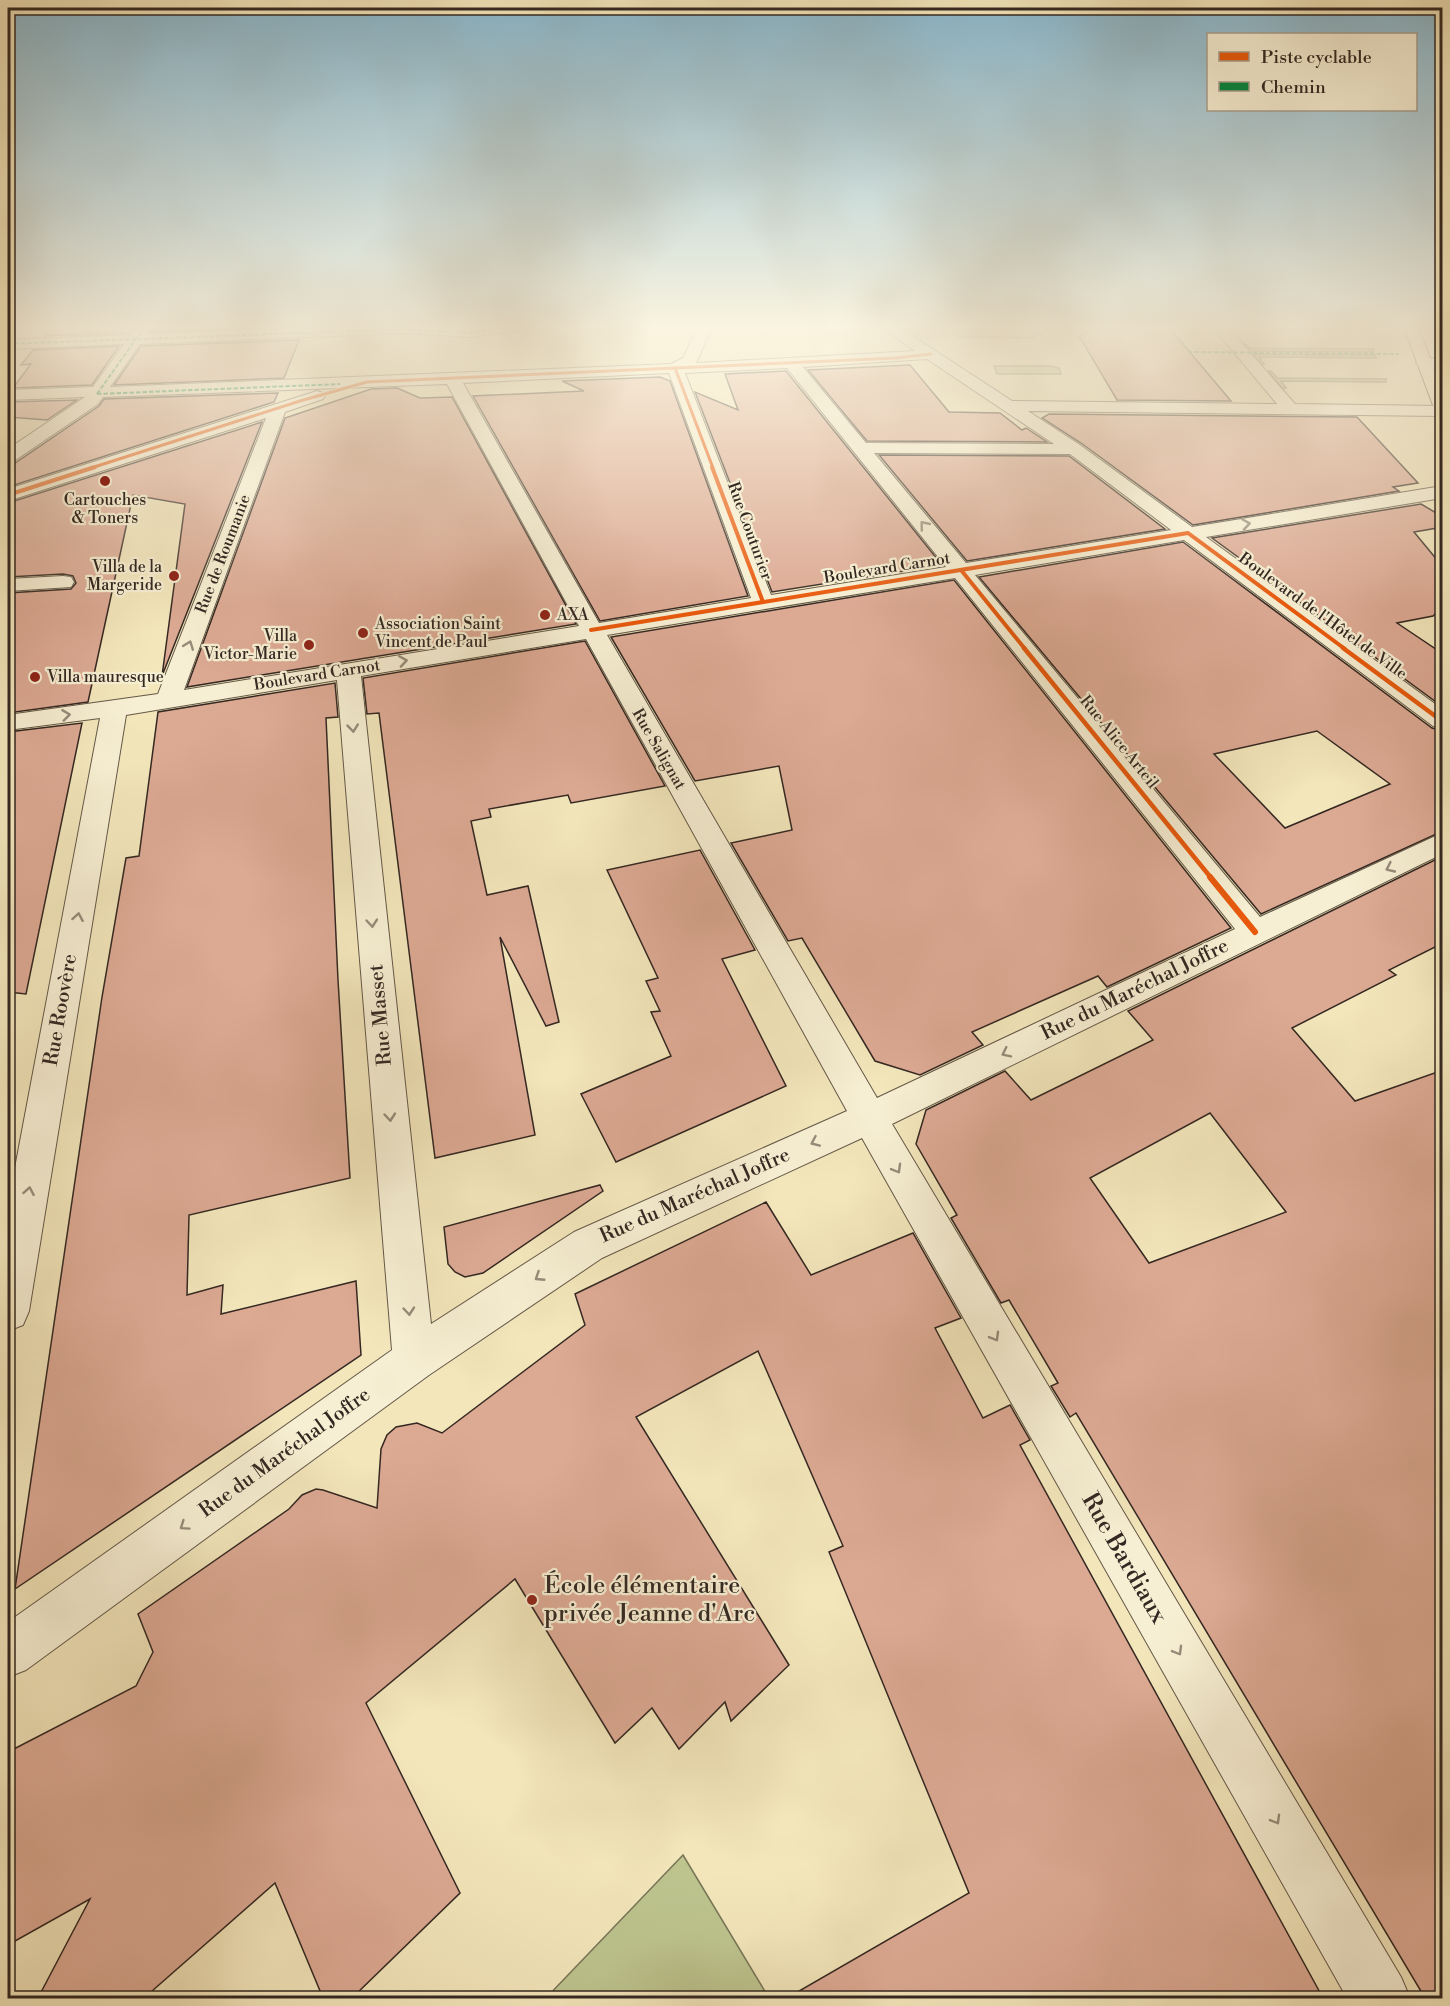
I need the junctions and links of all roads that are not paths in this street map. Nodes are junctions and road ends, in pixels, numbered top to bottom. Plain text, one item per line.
1 (65, 419) edge
2 (245, 419) edge
3 (274, 419) edge
4 (474, 419) edge
5 (694, 419) edge
6 (837, 419) edge
7 (1029, 419) edge
8 (861, 448) junction
9 (1074, 449) junction
10 (8, 457) edge
11 (1443, 492) edge
12 (8, 495) edge
13 (1188, 533) junction
14 (961, 570) junction
15 (63, 582) dead end
16 (8, 585) edge
17 (763, 602) junction
18 (591, 630) junction
19 (348, 670) junction
20 (168, 700) junction
21 (114, 709) junction
22 (1443, 721) edge
23 (8, 722) edge
24 (1443, 843) edge
25 (1255, 932) junction
26 (868, 1118) junction
27 (8, 1311) edge
28 (414, 1360) junction
29 (8, 1652) edge
30 (1380, 1998) edge

1 - 10 street
2 - 12 street
20 -> 3 street, Rue de Roumanie
4 - 18 street, Rue Salignat
5 - 17 street, Rue Couturier
6 - 8 street, Rue Alice Arteil
7 - 9 street, Boulevard de l'Hôtel de Ville
8 - 9 street
14 -> 8 street, Rue Alice Arteil
9 - 13 street, Boulevard de l'Hôtel de Ville
13 -> 11 street, Boulevard Carnot
13 - 14 street, Boulevard Carnot
13 - 22 street, Boulevard de l'Hôtel de Ville
14 - 17 street, Boulevard Carnot
14 - 25 street, Rue Alice Arteil
15 - 16 street
17 - 18 street, Boulevard Carnot
19 -> 18 street, Boulevard Carnot
18 - 26 street, Rue Salignat
19 - 20 street, Boulevard Carnot
19 -> 28 street, Rue Masset
20 - 21 street, Boulevard Carnot
23 -> 21 street, Boulevard Carnot
27 -> 21 street, Rue Roovère
24 -> 25 street, Rue du Maréchal Joffre
25 -> 26 street, Rue du Maréchal Joffre
26 -> 28 street, Rue du Maréchal Joffre
26 -> 30 street, Rue Bardiaux
28 -> 29 street, Rue du Maréchal Joffre

